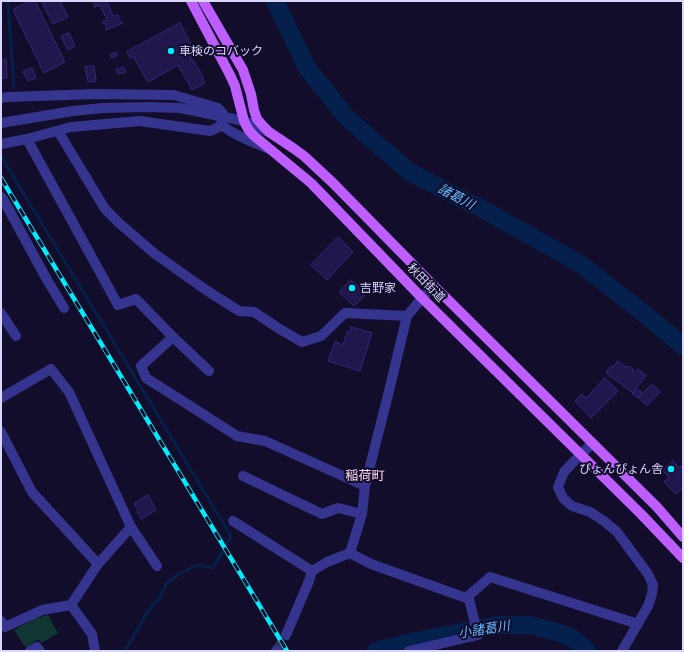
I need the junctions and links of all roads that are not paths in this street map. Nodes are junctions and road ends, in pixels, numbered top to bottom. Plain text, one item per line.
1 (192, 1) edge
2 (203, 1) edge
3 (1, 98) edge
4 (239, 101) junction
5 (253, 104) junction
6 (222, 121) junction
7 (244, 122) junction
8 (1, 123) edge
9 (58, 131) junction
10 (268, 132) junction
11 (27, 139) junction
12 (1, 144) edge
13 (271, 150) junction
14 (1, 197) edge
15 (433, 285) junction
16 (422, 298) junction
17 (64, 308) dead end
18 (1, 313) edge
19 (407, 316) junction
20 (16, 336) dead end
21 (173, 337) junction
22 (209, 371) dead end
23 (1, 398) edge
24 (1, 432) edge
25 (592, 444) junction
26 (581, 454) junction
27 (243, 476) dead end
28 (366, 486) junction
29 (362, 514) junction
30 (233, 521) dead end
31 (132, 527) junction
32 (683, 537) edge
33 (350, 553) junction
34 (683, 558) edge
35 (98, 564) junction
36 (158, 566) dead end
37 (312, 571) junction
38 (466, 598) junction
39 (71, 606) junction
40 (1, 621) edge
41 (638, 624) junction
42 (286, 635) tunnel mouth
43 (30, 651) edge
44 (40, 651) edge
45 (94, 651) edge
46 (409, 651) edge
47 (622, 651) edge

1 - 4 main road, 秋田街道
2 - 5 main road, 秋田街道
3 - 6 street
4 - 6 street
4 - 7 main road, 秋田街道
5 - 7 street
5 - 10 main road, 秋田街道
6 - 7 street
6 - 8 street
6 - 9 street
6 - 13 street
7 - 10 street
7 - 13 main road, 秋田街道
9 - 11 street
9 - 19 street
10 - 15 main road, 秋田街道
11 - 12 street
11 - 21 street
13 - 16 main road, 秋田街道
14 - 17 street
15 - 16 street
15 - 25 main road, 秋田街道
16 - 19 street
16 - 26 main road, 秋田街道
18 - 20 street
19 - 28 street
21 - 22 street
21 - 28 street
23 - 31 street
24 - 35 street
25 - 26 street
25 - 32 main road, 秋田街道
26 - 34 main road, 秋田街道
26 - 41 street
27 - 29 street
28 - 29 street
29 - 33 street
30 - 37 street
31 - 35 street
31 - 36 street
33 - 37 street
33 - 38 street
35 - 39 street
37 - 42 street
38 - 41 street
38 - 46 street
39 - 40 street
39 - 45 street
41 - 47 street
43 - 44 street

